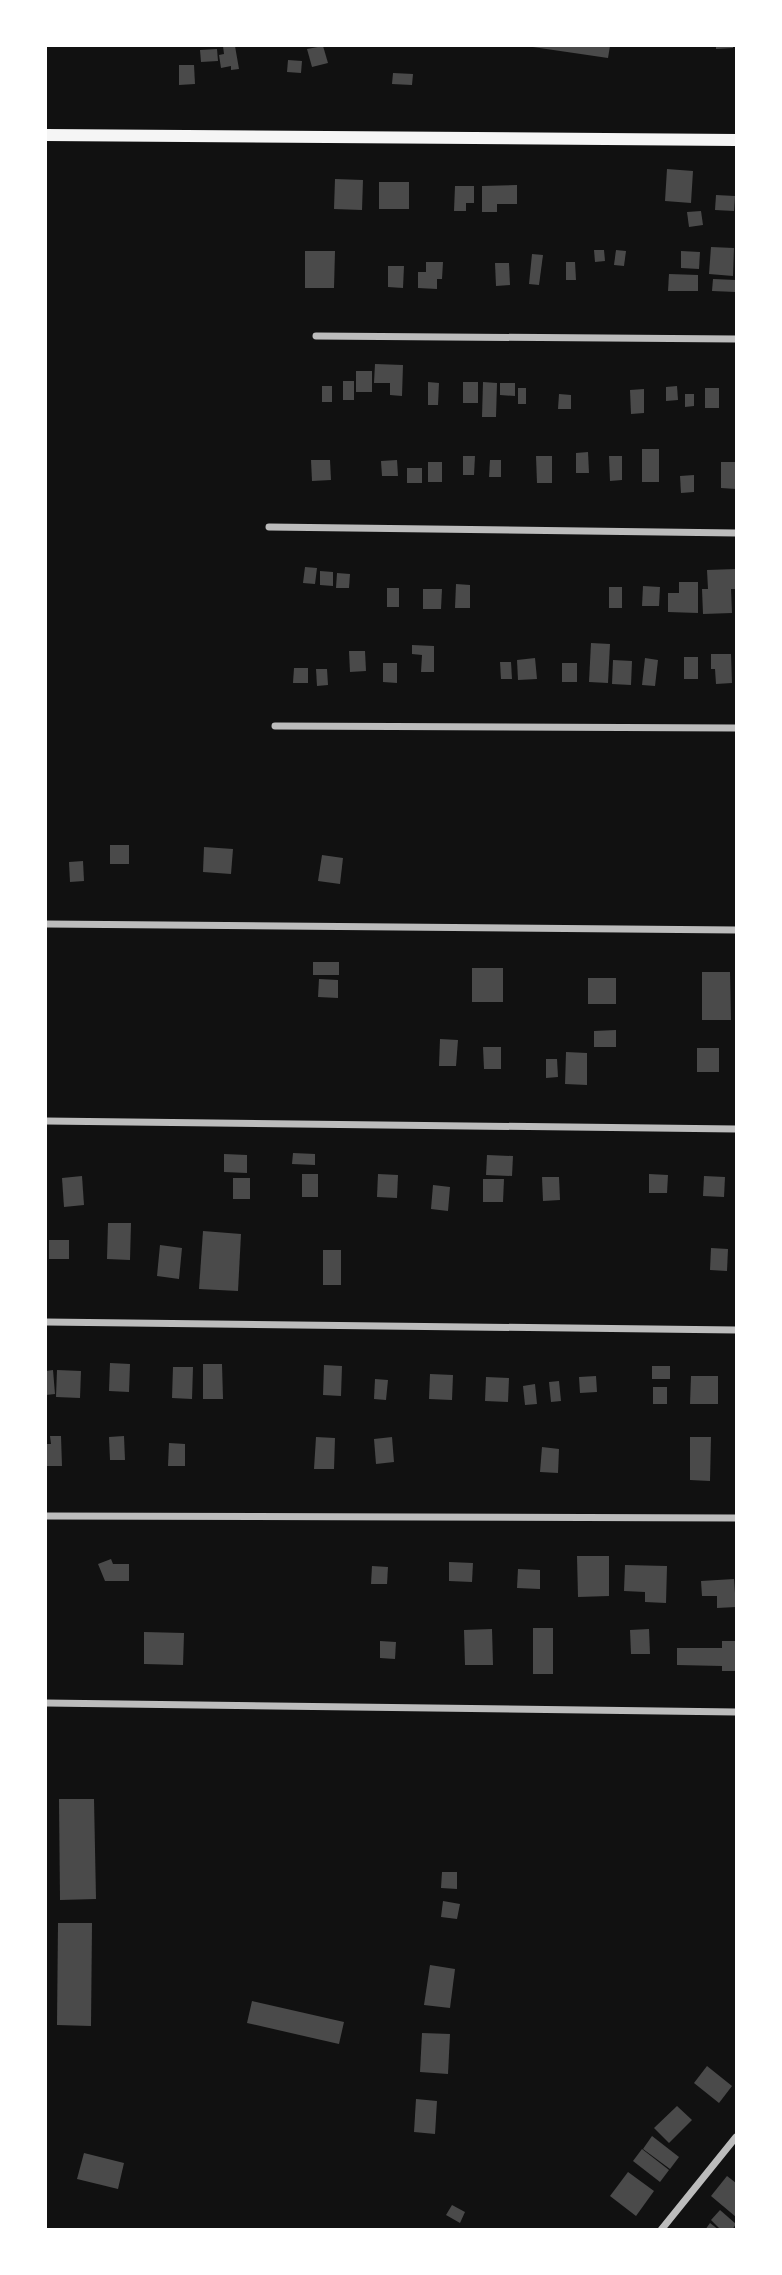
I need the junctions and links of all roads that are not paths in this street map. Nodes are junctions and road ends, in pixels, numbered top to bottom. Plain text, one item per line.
1 (46, 135) edge
2 (737, 140) edge
3 (316, 336) dead end
4 (737, 340) edge
5 (269, 527) dead end
6 (737, 533) edge
7 (275, 726) dead end
8 (737, 728) edge
9 (46, 925) edge
10 (737, 930) edge
11 (46, 1121) edge
12 (737, 1129) edge
13 (46, 1322) edge
14 (737, 1330) edge
15 (46, 1516) edge
16 (737, 1518) edge
17 (46, 1703) edge
18 (737, 1712) edge
19 (737, 2137) edge
20 (661, 2230) edge

1 - 2 main road
3 - 4 street
5 - 6 street
7 - 8 street
9 - 10 street
11 - 12 street
13 - 14 street
15 - 16 street
17 - 18 street
19 - 20 street

